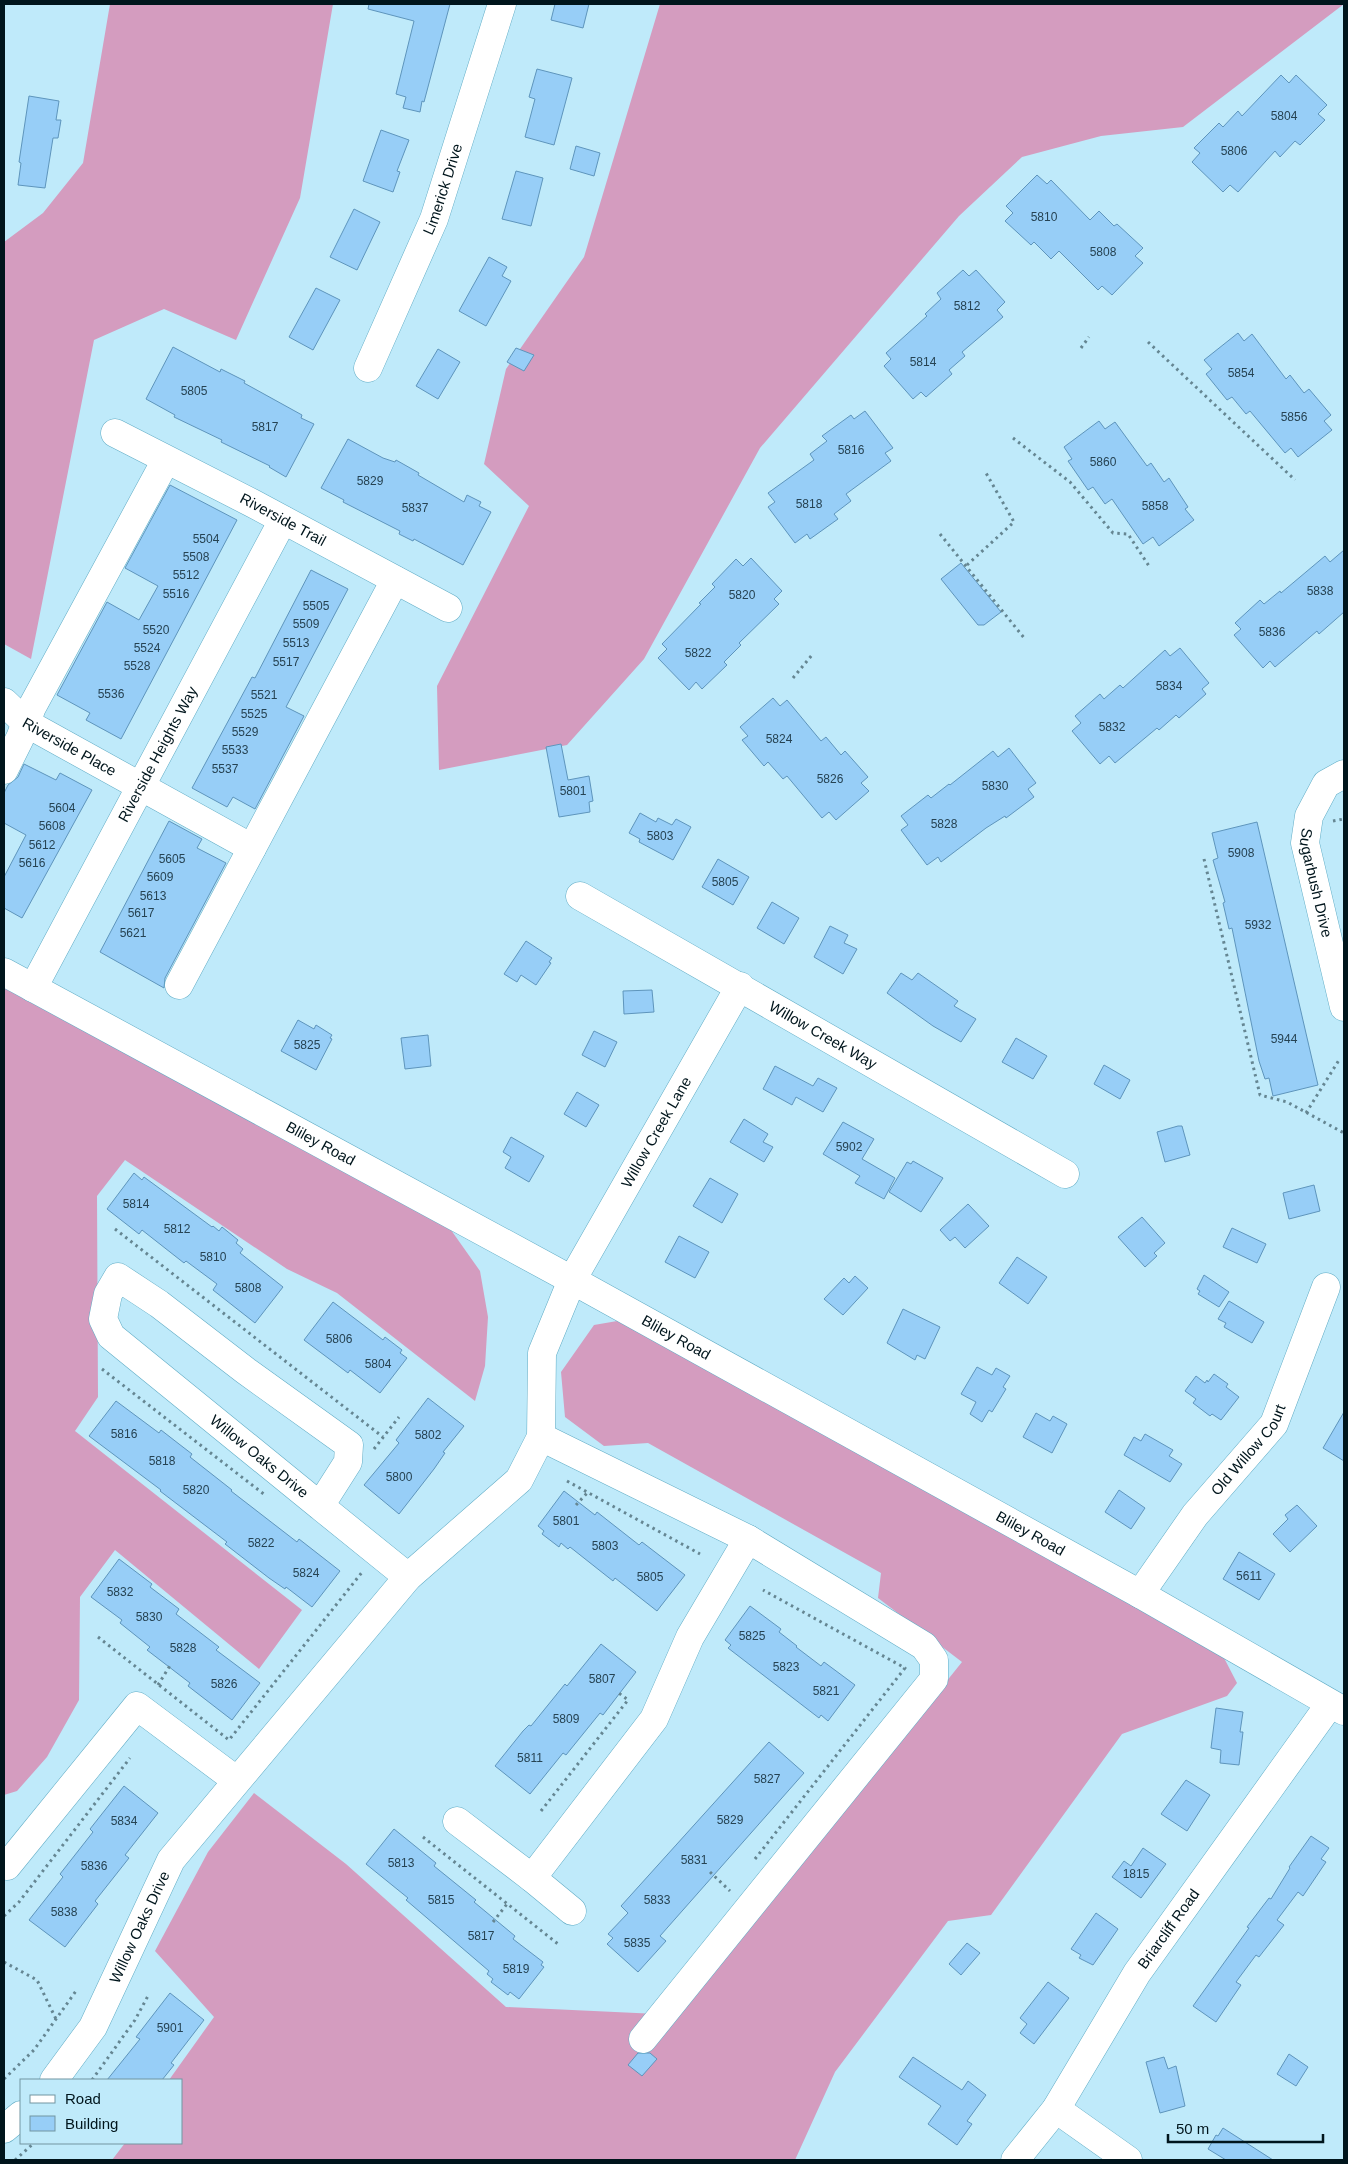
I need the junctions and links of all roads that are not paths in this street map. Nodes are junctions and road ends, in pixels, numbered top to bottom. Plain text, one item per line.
1 (502, 4) edge
2 (368, 368) dead end
3 (115, 433) dead end
4 (166, 460) junction
5 (283, 520) junction
6 (395, 580) junction
7 (448, 608) dead end
8 (4, 702) edge
9 (26, 723) junction
10 (4, 770) edge
11 (1344, 774) edge
12 (141, 785) junction
13 (252, 848) junction
14 (580, 896) dead end
15 (4, 972) edge
16 (179, 985) dead end
17 (740, 986) junction
18 (33, 988) junction
19 (1344, 1007) edge
20 (1066, 1174) dead end
21 (572, 1280) junction
22 (1326, 1287) dead end
23 (541, 1437) junction
24 (320, 1506) junction
25 (748, 1539) junction
26 (408, 1577) junction
27 (1140, 1594) junction
28 (1337, 1707) edge
29 (236, 1780) junction
30 (457, 1821) dead end
31 (4, 1863) edge
32 (532, 1878) junction
33 (572, 1911) dead end
34 (643, 2039) dead end
35 (55, 2079) edge
36 (1056, 2110) junction
37 (20, 2116) edge
38 (4, 2129) edge
39 (1015, 2160) edge
40 (1128, 2160) edge

1 - 2 street, Limerick Drive
3 - 4 street, Riverside Trail
4 - 5 street, Riverside Trail
4 - 9 street
5 - 6 street, Riverside Trail
5 - 12 street, Riverside Heights Way
6 - 7 street, Riverside Trail
6 - 13 street
8 - 9 street, Riverside Place
9 - 10 street
9 - 12 street, Riverside Place
11 - 19 street, Sugarbush Drive
12 - 13 street, Riverside Place
12 - 18 street, Riverside Heights Way
13 - 16 street
14 - 17 street, Willow Creek Way
15 - 18 street, Bliley Road
17 - 20 street, Willow Creek Way
17 - 21 street, Willow Creek Lane
18 - 21 street, Bliley Road
21 - 23 street, Willow Oaks Drive
21 - 27 street, Bliley Road
22 - 27 street, Old Willow Court
23 - 25 street
23 - 26 street, Willow Oaks Drive
24 - 24 street, Willow Oaks Drive
24 - 26 street, Willow Oaks Drive
25 - 32 street
25 - 34 street
26 - 29 street, Willow Oaks Drive
27 - 28 street, Bliley Road
28 - 36 street, Briarcliff Road
29 - 31 street
29 - 35 street, Willow Oaks Drive
30 - 32 street
32 - 33 street
36 - 39 street, Briarcliff Road
36 - 40 street
37 - 38 street

